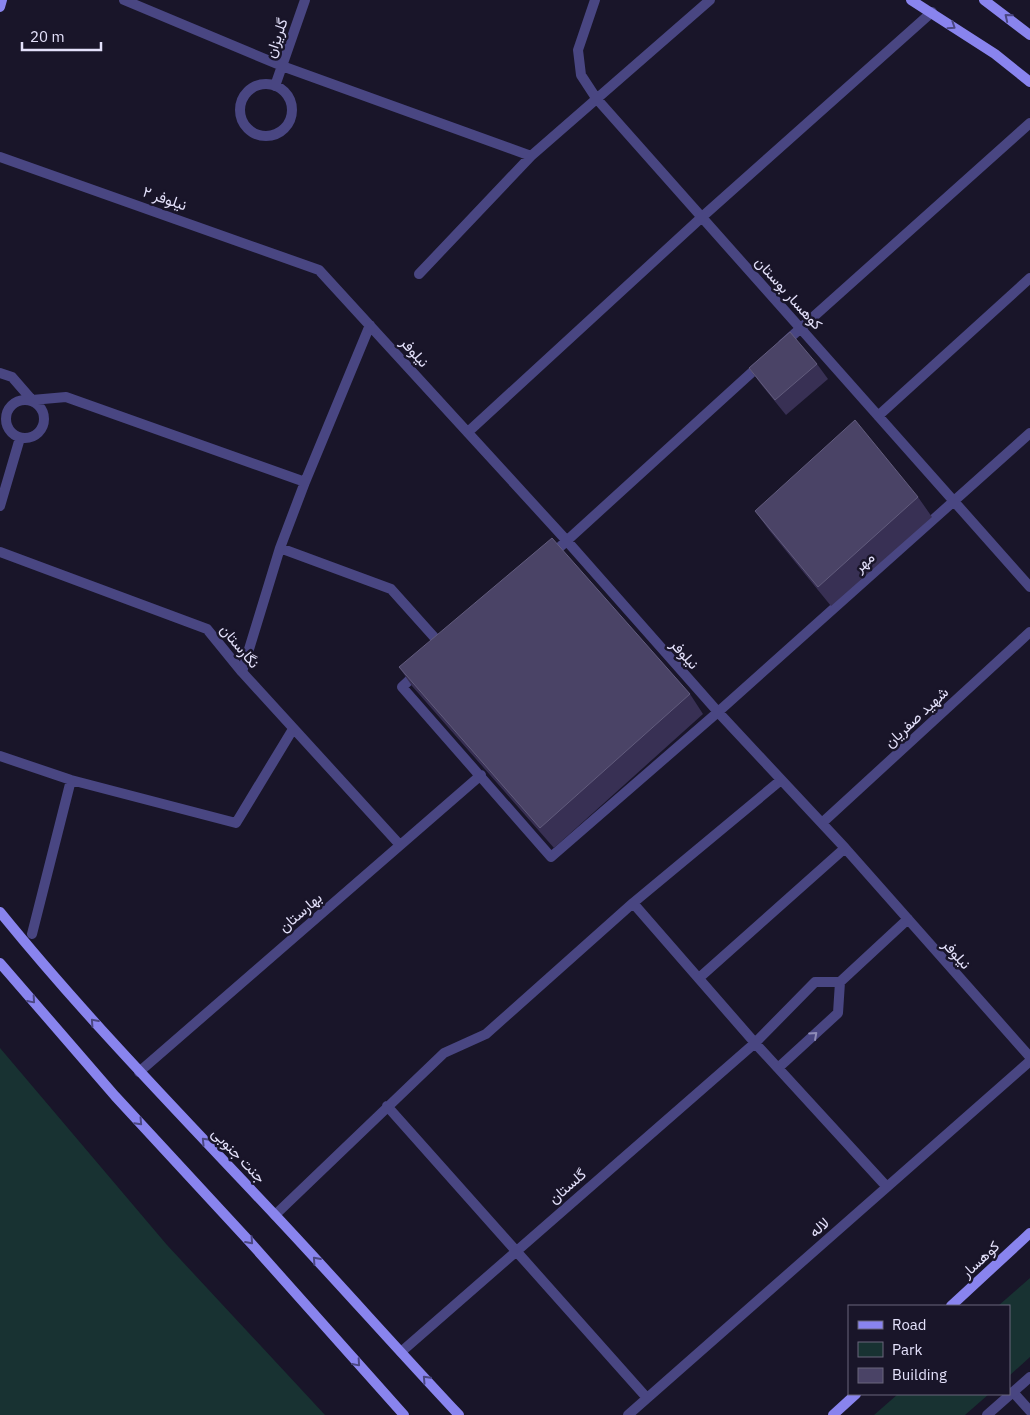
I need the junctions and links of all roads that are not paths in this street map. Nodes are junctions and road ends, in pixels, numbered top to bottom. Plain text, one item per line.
1 (2, 0) edge
2 (124, 0) edge
3 (305, 0) edge
4 (595, 0) edge
5 (710, 0) edge
6 (911, 0) edge
7 (984, 0) edge
8 (0, 7) edge
9 (932, 12) junction
10 (1030, 35) edge
11 (282, 66) junction
12 (1030, 82) edge
13 (275, 86) junction
14 (596, 98) junction
15 (1030, 123) edge
16 (531, 156) junction
17 (0, 157) edge
18 (702, 218) junction
19 (319, 270) joint
20 (419, 274) dead end
21 (1030, 278) edge
22 (370, 325) junction
23 (800, 328) junction
24 (0, 373) edge
25 (32, 400) junction
26 (878, 416) junction
27 (468, 432) junction
28 (1030, 433) edge
29 (20, 438) junction
30 (305, 482) junction
31 (955, 502) junction
32 (0, 506) edge
33 (566, 541) junction
34 (280, 548) junction
35 (0, 552) edge
36 (545, 560) edge
37 (1030, 587) edge
38 (1030, 632) edge
39 (444, 648) edge
40 (423, 667) edge
41 (242, 672) junction
42 (718, 712) junction
43 (294, 729) junction
44 (0, 756) edge
45 (481, 775) junction
46 (71, 780) junction
47 (781, 780) junction
48 (822, 824) junction
49 (400, 845) junction
50 (845, 848) junction
51 (633, 903) junction
52 (0, 912) edge
53 (908, 919) junction
54 (32, 934) dead end
55 (0, 963) edge
56 (699, 978) junction
57 (840, 982) junction
58 (755, 1043) junction
59 (1030, 1059) edge
60 (778, 1068) junction
61 (139, 1072) junction
62 (387, 1106) junction
63 (887, 1187) junction
64 (275, 1215) junction
65 (1030, 1233) edge
66 (515, 1251) junction
67 (952, 1305) edge
68 (401, 1352) junction
69 (1030, 1377) edge
70 (1014, 1392) junction
71 (855, 1395) edge
72 (647, 1398) junction
73 (1030, 1411) edge
74 (404, 1415) edge
75 (459, 1415) edge
76 (628, 1415) edge
77 (833, 1415) edge
78 (987, 1415) edge

1 - 8 main road
2 - 11 street
3 - 11 street, گلریزان
4 - 14 street, کوهسار بوستان
5 - 14 street
6 - 9 main road
10 -> 7 main road
9 -> 12 main road
9 - 18 street
11 - 13 street, گلریزان
11 - 16 street
13 - 13 street
14 - 16 street
14 - 18 street, کوهسار بوستان
15 - 23 street
16 - 20 street
17 - 19 street, نیلوفر ۲
18 - 23 street, کوهسار بوستان
18 - 27 street
19 - 22 street, نیلوفر
21 - 26 street
22 - 27 street, نیلوفر
22 - 30 street
23 - 26 street, کوهسار بوستان
23 - 33 street
24 - 25 street
25 - 29 street
25 - 29 street
25 - 30 street
26 - 31 street, کوهسار بوستان
27 - 33 street, نیلوفر
28 - 31 street, مهر
29 - 32 street
30 - 34 street
31 - 37 street, کوهسار بوستان
31 - 42 street, مهر
33 - 36 street
33 - 42 street, نیلوفر
34 - 39 street
34 - 41 street
35 - 41 street, نگارستان
38 - 48 street, شهید صفریان
40 - 45 street
41 - 43 street, نگارستان
42 - 45 street, مهر
42 - 47 street, نیلوفر
43 - 46 street
43 - 49 street, نگارستان
44 - 46 street
45 - 49 street, بهارستان
46 - 54 street
47 - 48 street, نیلوفر
47 - 51 street
48 - 50 street, نیلوفر
49 - 61 street, بهارستان
50 - 53 street, نیلوفر
50 - 56 street
51 - 56 street
51 - 62 street
61 -> 52 main road, جنت جنوبی
53 - 57 street
53 - 59 street, نیلوفر
55 -> 74 main road
56 - 58 street
57 - 58 street, گلستان
60 -> 57 street
58 - 60 street
58 - 66 street, گلستان
59 - 63 street, لاله
60 - 63 street
64 -> 61 main road, جنت جنوبی
62 - 64 street
62 - 66 street
63 - 72 street, لاله
68 -> 64 main road, جنت جنوبی
65 - 67 main road, کوهسار
66 - 68 street, گلستان
66 - 72 street
75 -> 68 main road, جنت جنوبی
69 - 70 street
70 - 73 street
70 - 78 street
71 - 77 main road
72 - 76 street, لاله

